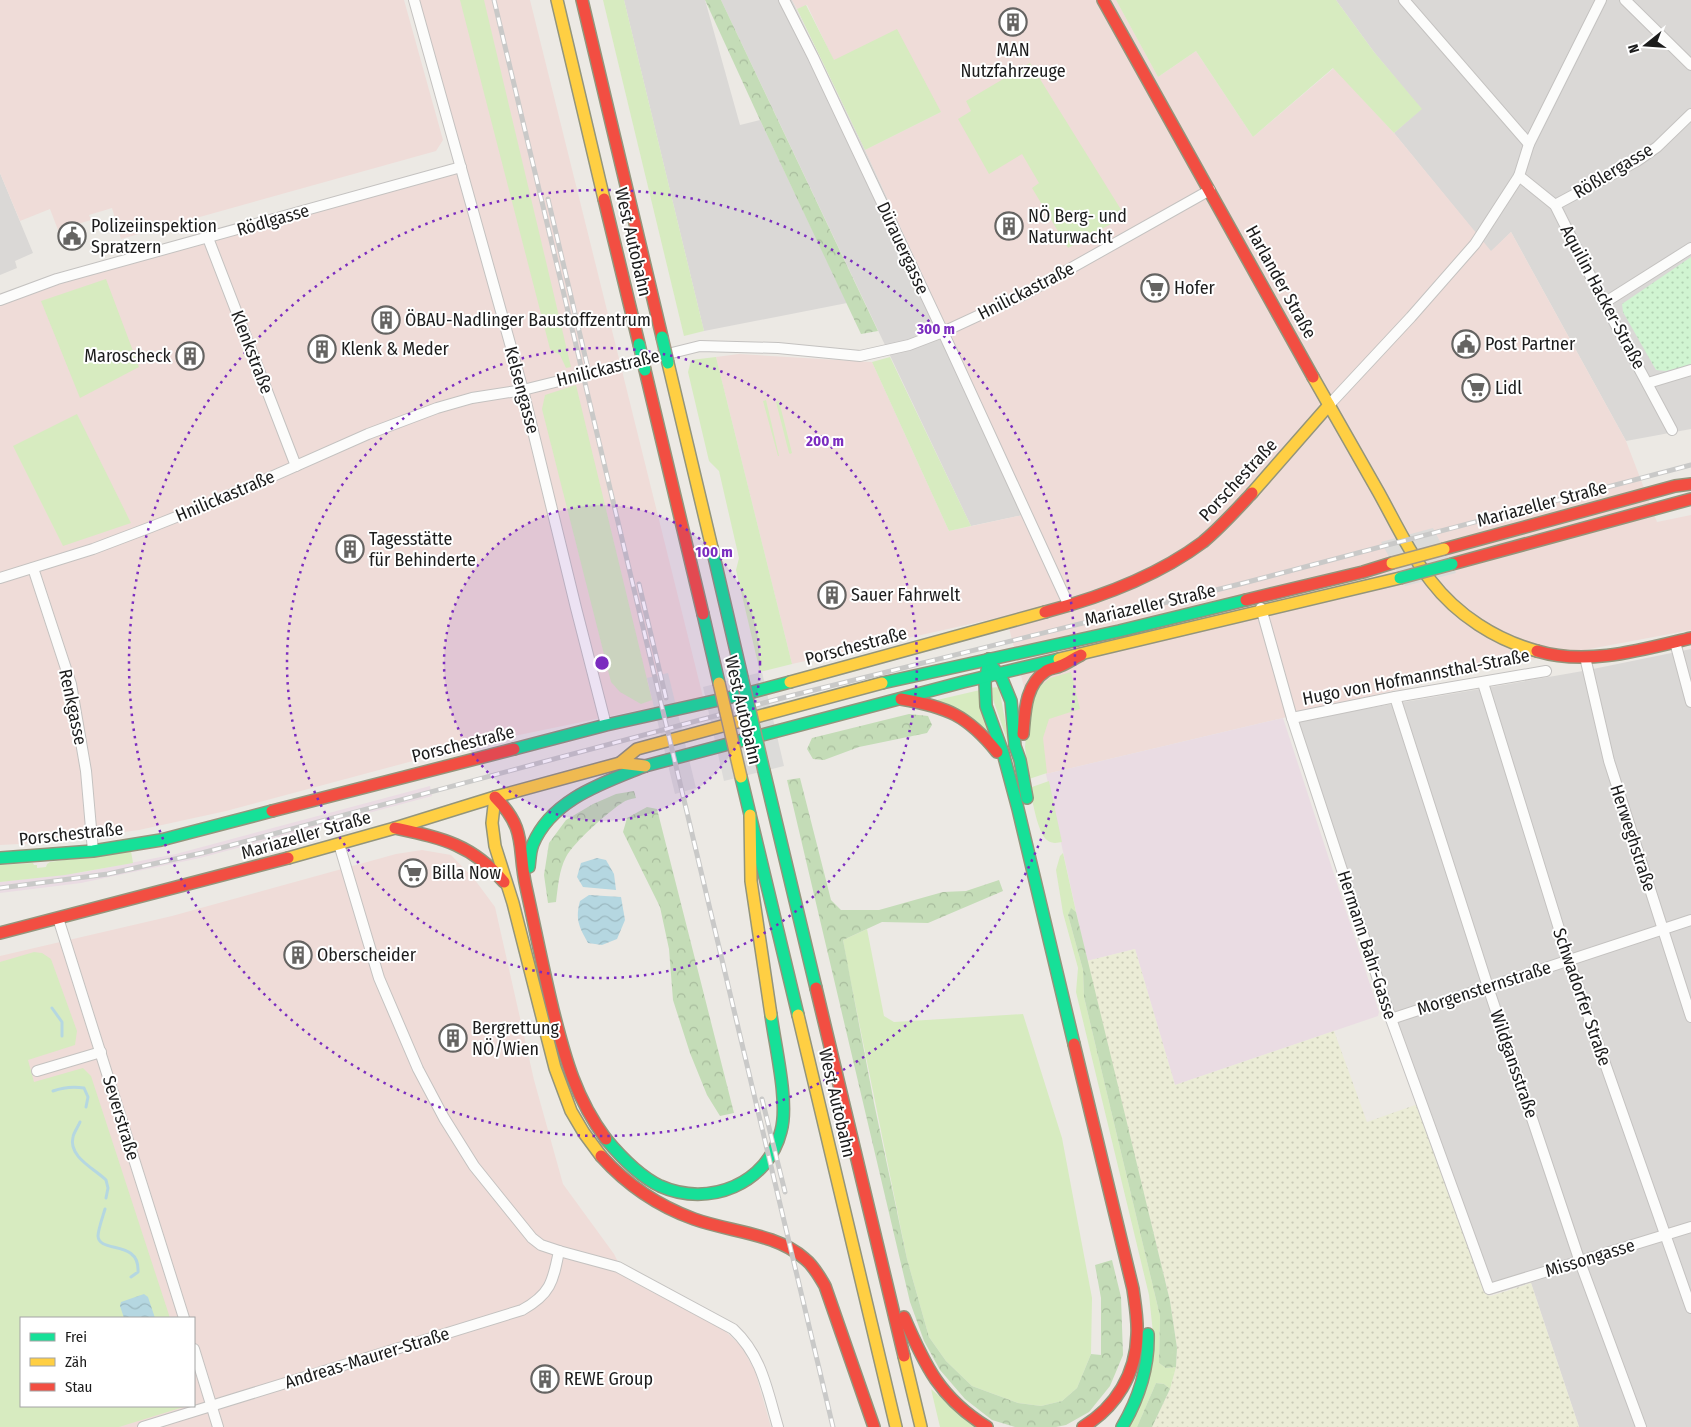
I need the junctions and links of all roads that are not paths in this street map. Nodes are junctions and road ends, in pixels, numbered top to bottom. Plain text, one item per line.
1 (414, 0) edge
2 (557, 0) edge
3 (582, 0) edge
4 (784, 0) edge
5 (1103, 0) edge
6 (1404, 0) edge
7 (1600, 0) edge
8 (1625, 0) edge
9 (1691, 65) edge
10 (1691, 114) edge
11 (1529, 144) junction
12 (461, 167) junction
13 (1519, 176) junction
14 (1210, 190) junction
15 (1555, 205) junction
16 (208, 238) junction
17 (1691, 248) edge
18 (0, 300) edge
19 (1604, 303) junction
20 (943, 332) junction
21 (1691, 370) edge
22 (1648, 383) junction
23 (523, 390) junction
24 (1329, 404) junction
25 (1672, 430) dead end
26 (296, 466) junction
27 (1691, 484) edge
28 (1691, 499) edge
29 (33, 568) junction
30 (0, 578) edge
31 (1430, 580) joint
32 (1258, 597) junction
33 (1069, 606) junction
34 (1262, 612) junction
35 (1691, 638) edge
36 (1675, 642) junction
37 (1081, 655) junction
38 (1584, 657) junction
39 (989, 659) junction
40 (1546, 670) dead end
41 (998, 674) junction
42 (986, 677) junction
43 (1483, 683) junction
44 (1395, 698) junction
45 (901, 699) junction
46 (1691, 702) edge
47 (1292, 718) junction
48 (606, 725) junction
49 (1020, 760) junction
50 (620, 763) junction
51 (644, 766) junction
52 (1007, 768) junction
53 (495, 796) junction
54 (750, 815) junction
55 (395, 828) junction
56 (338, 844) junction
57 (93, 851) junction
58 (0, 858) edge
59 (509, 889) junction
60 (530, 904) junction
61 (58, 918) junction
62 (1691, 920) edge
63 (1662, 930) junction
64 (0, 933) edge
65 (1569, 961) junction
66 (1488, 987) junction
67 (1691, 1017) edge
68 (1391, 1019) junction
69 (101, 1052) junction
70 (37, 1071) dead end
71 (1691, 1227) edge
72 (1665, 1235) junction
73 (559, 1251) junction
74 (881, 1258) junction
75 (1580, 1262) junction
76 (1489, 1288) joint
77 (1691, 1308) edge
78 (184, 1317) edge
79 (195, 1352) edge
80 (212, 1406) junction
81 (143, 1427) edge
82 (218, 1427) edge
83 (778, 1427) edge
84 (874, 1427) edge
85 (896, 1427) edge
86 (921, 1427) edge
87 (987, 1427) edge
88 (1083, 1427) edge
89 (1122, 1427) edge
90 (1641, 1427) edge

1 - 12 street, Kelsengasse
2 - 54 main road, West Autobahn, bridge
3 - 74 main road, West Autobahn, bridge
4 - 20 street, Dürauergasse
5 - 14 main road, Harlander Straße
6 - 11 street
7 - 11 street, Porschestraße
8 - 9 street
10 - 15 street, Rößlergasse
11 - 13 street, Porschestraße
12 - 16 street, Rödlgasse
12 - 23 street, Kelsengasse
13 - 15 street, Aquilin Hacker-Straße
13 - 24 street, Porschestraße
14 - 20 street, Hnilickastraße
14 - 24 main road, Harlander Straße
15 - 19 street, Aquilin Hacker-Straße
16 - 18 street, Rödlgasse
16 - 26 street, Klenkstraße
17 - 19 street
19 - 22 street, Aquilin Hacker-Straße
20 - 23 street, Hnilickastraße
20 - 33 street, Dürauergasse
21 - 22 street
22 - 25 street, Aquilin Hacker-Straße
23 - 26 street, Hnilickastraße
23 - 48 street, Kelsengasse
24 - 31 main road, Harlander Straße
24 - 33 main road, Porschestraße
26 - 29 street, Hnilickastraße
27 - 32 main road, Mariazeller Straße, bridge
28 - 34 main road, Mariazeller Straße, bridge
29 - 30 street, Hnilickastraße
29 - 57 street, Renkgasse
31 - 38 main road, Hugo von Hofmannsthal-Straße
32 - 34 street, Hermann Bahr-Gasse
32 - 39 main road, Mariazeller Straße
33 - 48 main road, Porschestraße
34 - 37 main road, Mariazeller Straße
34 - 47 street, Hermann Bahr-Gasse
35 - 36 main road, Hugo von Hofmannsthal-Straße
36 - 38 main road, Hugo von Hofmannsthal-Straße
36 - 46 street
37 - 41 main road, Mariazeller Straße
37 - 49 main road
38 - 63 street, Herweghstraße
39 - 41 main road
39 - 42 main road
39 - 50 main road, Mariazeller Straße
40 - 43 street, Hugo von Hofmannsthal-Straße
41 - 42 main road, Mariazeller Straße
41 - 49 main road
42 - 45 main road, Mariazeller Straße
42 - 52 main road
43 - 44 street, Hugo von Hofmannsthal-Straße
43 - 65 street, Schwadorfer Straße
44 - 47 street, Hugo von Hofmannsthal-Straße
44 - 66 street, Wildgansstraße
45 - 51 main road, Mariazeller Straße
45 - 52 main road
47 - 68 street, Hermann Bahr-Gasse
48 - 57 main road, Porschestraße
49 - 89 main road
50 - 51 main road, Mariazeller Straße
50 - 53 main road, Mariazeller Straße
51 - 60 main road
52 - 88 main road
53 - 55 main road, Mariazeller Straße
53 - 59 main road
53 - 60 main road
54 - 60 main road
54 - 85 main road, West Autobahn
55 - 56 main road, Mariazeller Straße
55 - 59 main road
56 - 61 main road, Mariazeller Straße
56 - 73 street
57 - 58 main road, Porschestraße
59 - 84 main road
61 - 64 main road, Mariazeller Straße
61 - 69 street, Severstraße
62 - 63 street, Morgensternstraße
63 - 65 street, Morgensternstraße
63 - 67 street, Herweghstraße
65 - 66 street, Morgensternstraße
65 - 72 street, Schwadorfer Straße
66 - 68 street, Morgensternstraße
66 - 75 street, Wildgansstraße
68 - 76 street, Hermann Bahr-Gasse
69 - 70 street
69 - 78 street, Severstraße
71 - 72 street, Missongasse
72 - 75 street, Missongasse
72 - 77 street, Schwadorfer Straße
73 - 80 street, Andreas-Maurer-Straße
73 - 83 street
74 - 86 main road, West Autobahn
74 - 87 main road
75 - 76 street, Missongasse
75 - 90 street, Wildgansstraße
79 - 80 street
80 - 81 street, Andreas-Maurer-Straße
80 - 82 street

